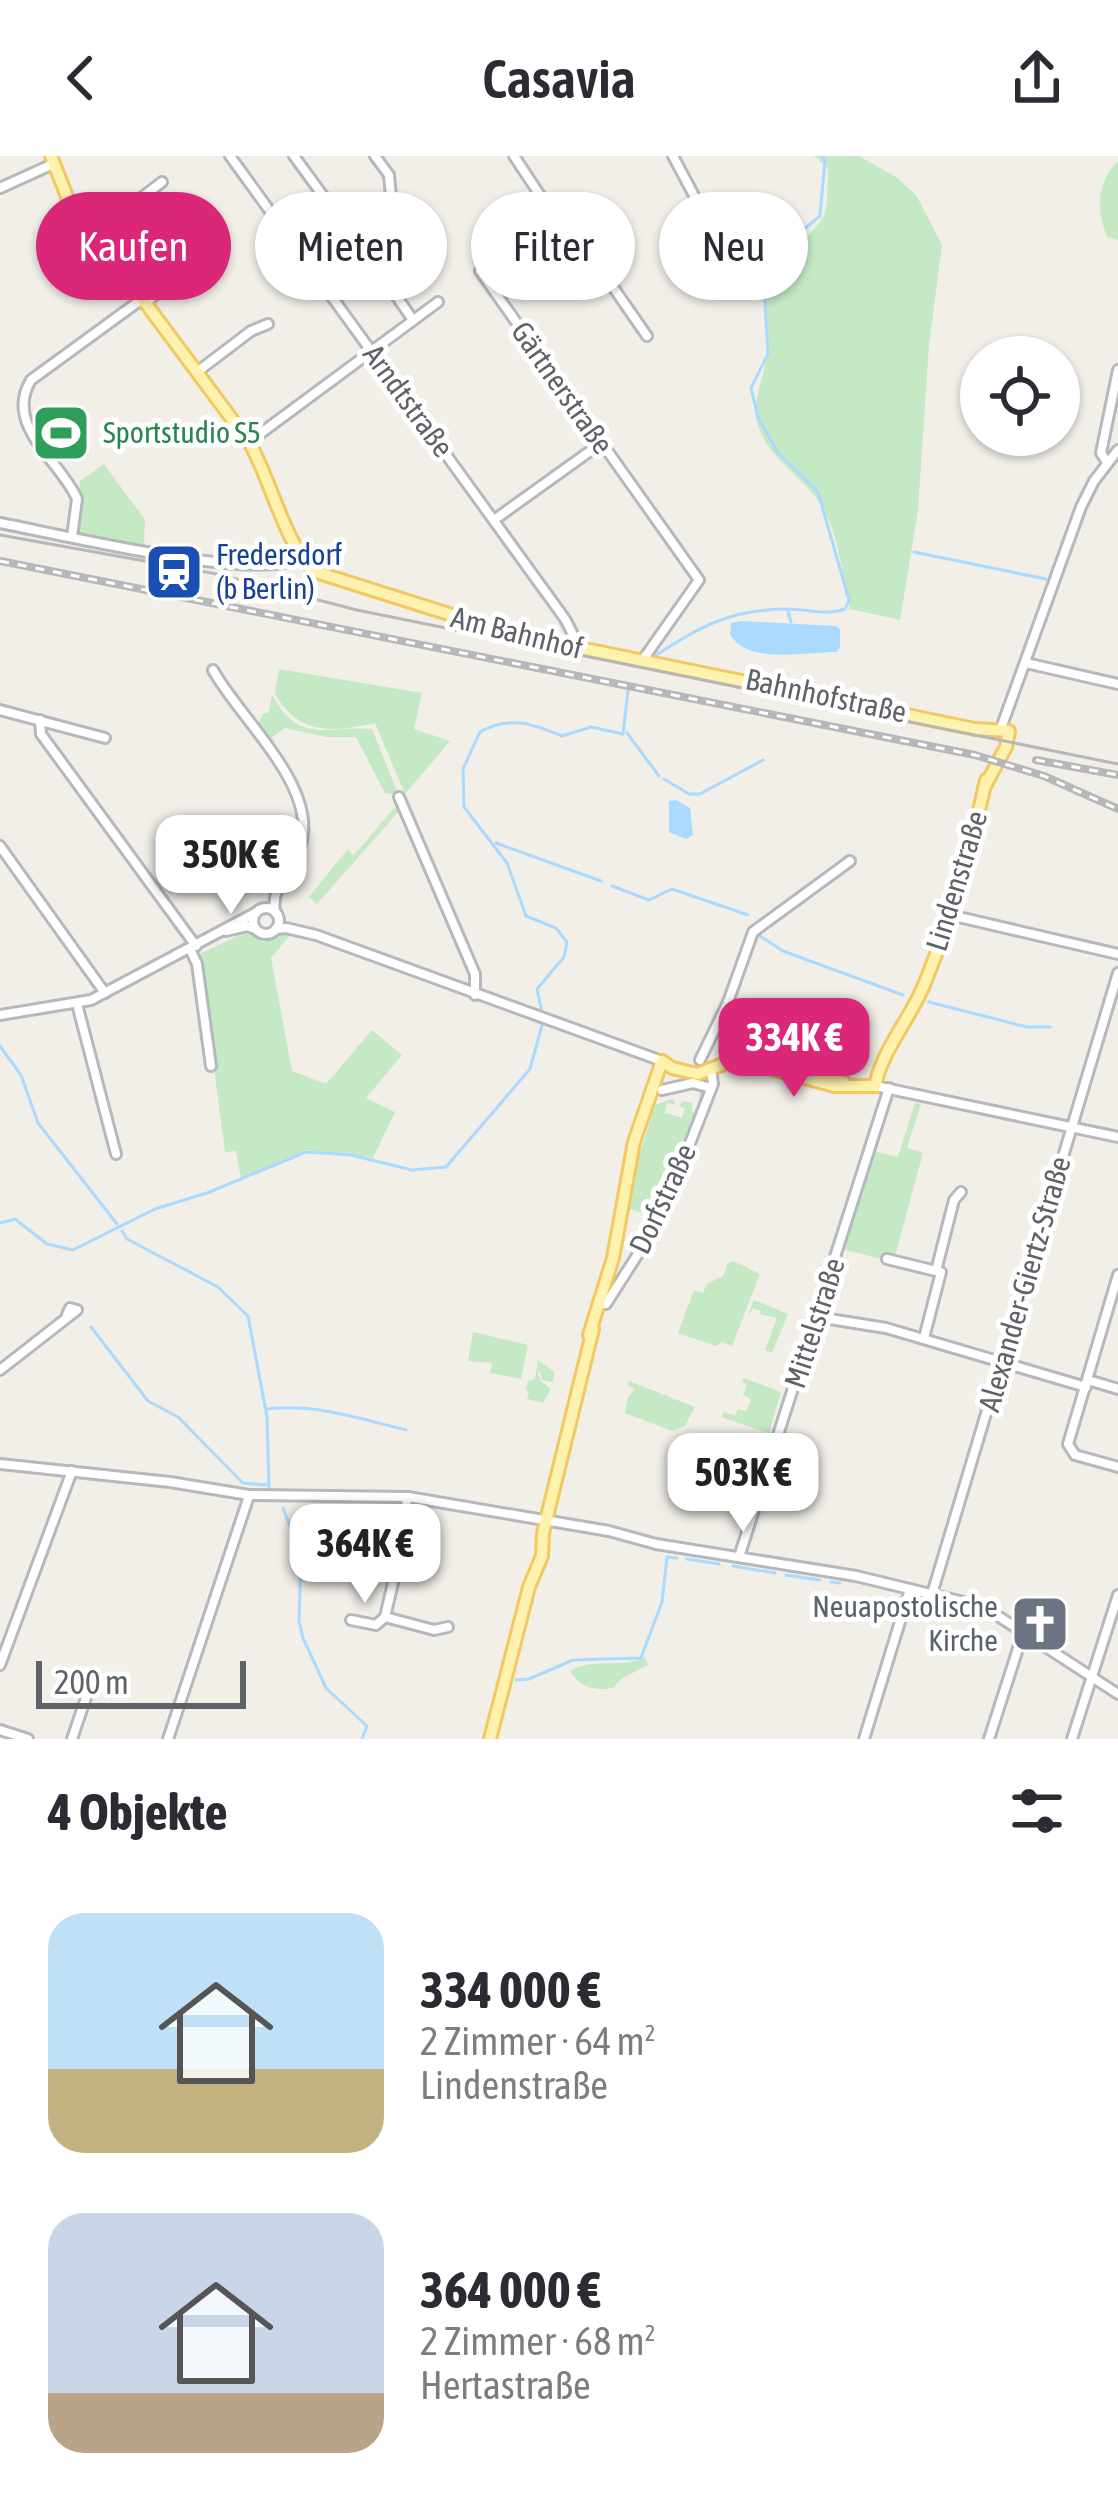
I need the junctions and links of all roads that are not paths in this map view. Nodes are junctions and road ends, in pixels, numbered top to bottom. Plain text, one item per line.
1 (230, 156) edge
2 (294, 156) edge
3 (375, 156) edge
4 (514, 156) edge
5 (673, 156) edge
6 (52, 160) edge
7 (162, 182) dead end
8 (0, 188) edge
9 (65, 192) edge
10 (149, 192) edge
11 (320, 192) edge
12 (391, 192) edge
13 (538, 192) edge
14 (692, 192) edge
15 (399, 300) edge
16 (500, 300) edge
17 (622, 300) edge
18 (143, 301) joint
19 (438, 302) dead end
20 (413, 320) junction
21 (268, 324) dead end
22 (647, 336) dead end
23 (371, 351) junction
24 (1118, 370) edge
25 (196, 372) junction
26 (249, 442) junction
27 (600, 444) junction
28 (1118, 450) edge
29 (1108, 462) junction
30 (494, 520) junction
31 (0, 523) edge
32 (72, 537) junction
33 (302, 558) junction
34 (579, 650) junction
35 (642, 663) junction
36 (1026, 663) junction
37 (213, 670) dead end
38 (1118, 684) edge
39 (0, 710) edge
40 (40, 720) junction
41 (1004, 731) junction
42 (105, 738) dead end
43 (398, 797) dead end
44 (0, 846) edge
45 (850, 861) dead end
46 (286, 871) junction
47 (257, 912) junction
48 (276, 913) junction
49 (949, 915) junction
50 (255, 929) junction
51 (276, 929) junction
52 (224, 931) junction
53 (316, 935) junction
54 (193, 948) junction
55 (1118, 954) edge
56 (1118, 973) edge
57 (105, 993) junction
58 (475, 995) junction
59 (728, 1002) junction
60 (77, 1004) junction
61 (0, 1015) edge
62 (728, 1058) junction
63 (662, 1060) junction
64 (707, 1064) junction
65 (211, 1066) dead end
66 (882, 1087) junction
67 (711, 1088) junction
68 (662, 1090) dead end
69 (1071, 1127) junction
70 (1118, 1137) edge
71 (116, 1154) dead end
72 (961, 1192) dead end
73 (613, 1258) junction
74 (887, 1258) dead end
75 (631, 1266) junction
76 (936, 1270) junction
77 (1118, 1275) edge
78 (600, 1304) junction
79 (67, 1316) dead end
80 (817, 1317) junction
81 (924, 1338) junction
82 (1003, 1361) junction
83 (0, 1370) edge
84 (1087, 1383) junction
85 (1118, 1389) edge
86 (0, 1464) edge
87 (1118, 1467) edge
88 (72, 1471) junction
89 (249, 1495) junction
90 (407, 1497) junction
91 (547, 1520) junction
92 (739, 1557) junction
93 (910, 1589) junction
94 (932, 1594) junction
95 (1118, 1594) edge
96 (386, 1617) junction
97 (351, 1620) dead end
98 (448, 1628) dead end
99 (1022, 1633) junction
100 (0, 1665) edge
101 (93, 1677) dead end
102 (1093, 1680) junction
103 (1118, 1694) edge
104 (0, 1730) edge
105 (28, 1739) edge
106 (72, 1739) edge
107 (168, 1739) edge
108 (490, 1739) edge
109 (864, 1739) edge
110 (988, 1739) edge
111 (1072, 1739) edge

1 - 23 street, Arndtstraße
2 - 11 street
3 - 12 street
4 - 13 street
5 - 14 street
6 - 8 street
6 - 9 main road
7 - 10 street
15 - 20 street
16 - 27 street, Gärtnerstraße
17 - 22 street
18 - 25 main road
18 - 32 street
19 - 20 street
20 - 23 street
21 - 25 street
23 - 26 street
23 - 30 street, Arndtstraße
24 - 29 street
25 - 26 main road
26 - 33 main road
27 - 30 street
27 - 35 street, Gärtnerstraße
28 - 29 street
29 - 36 street
30 - 34 street, Arndtstraße
31 - 32 street
32 - 33 street
33 - 34 main road, Am Bahnhof
34 - 35 main road, Am Bahnhof
35 - 41 main road, Bahnhofstraße
36 - 38 street
36 - 41 street
37 - 46 street
39 - 40 street
40 - 42 street
40 - 54 street
41 - 49 main road, Lindenstraße
43 - 58 street
44 - 57 street
45 - 59 street, Dorfstraße
46 - 47 street
46 - 48 street
47 - 48 street
47 - 50 street
47 - 52 street
48 - 51 street
48 - 53 street
49 - 55 street
49 - 66 main road, Lindenstraße
50 - 51 street
50 - 52 street
51 - 53 street
52 - 54 street
53 - 58 street
54 - 57 street
54 - 65 street
56 - 69 street, Alexander-Giertz-Straße
57 - 60 street
58 - 63 street
59 - 62 street, Dorfstraße
59 - 64 street, Dorfstraße
60 - 61 street
60 - 71 street
62 - 64 main road
62 - 66 main road
63 - 64 main road
63 - 73 main road, Dorfstraße
64 - 67 street, Dorfstraße
66 - 69 street
66 - 80 street, Mittelstraße
67 - 68 street
67 - 75 street, Dorfstraße
69 - 70 street
69 - 82 street, Alexander-Giertz-Straße
72 - 76 street
73 - 75 street, Dorfstraße
73 - 78 main road, Dorfstraße
74 - 76 street
75 - 78 street, Dorfstraße
76 - 81 street
77 - 84 street
78 - 91 main road, Dorfstraße
79 - 83 street
80 - 81 street
80 - 92 street, Mittelstraße
81 - 82 street
82 - 84 street
82 - 94 street, Alexander-Giertz-Straße
84 - 85 street
84 - 87 street
86 - 88 street
88 - 89 street
88 - 100 street
89 - 90 street
89 - 107 street
90 - 91 street
90 - 96 street
91 - 92 street
91 - 108 main road, Dorfstraße
92 - 93 street
93 - 94 street
93 - 109 street
94 - 99 street
95 - 102 street
96 - 97 street
96 - 98 street
99 - 102 street
99 - 110 street
101 - 106 street
102 - 103 street
102 - 111 street
104 - 105 street

